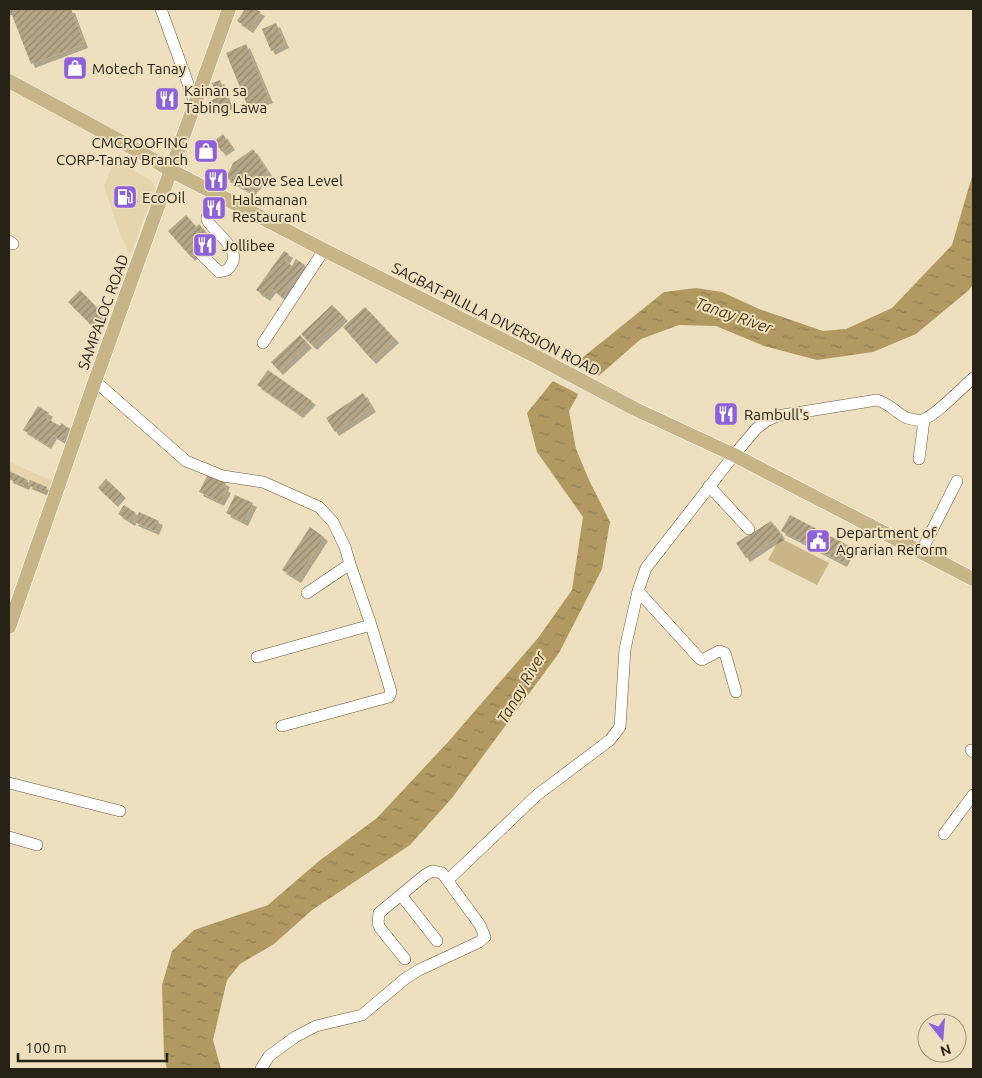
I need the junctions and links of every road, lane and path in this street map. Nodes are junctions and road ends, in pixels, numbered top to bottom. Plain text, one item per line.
1 (162, 9) edge
2 (229, 9) edge
3 (9, 81) edge
4 (195, 104) junction
5 (172, 171) junction
6 (217, 194) junction
7 (324, 250) junction
8 (201, 254) dead end
9 (263, 343) dead end
10 (973, 378) edge
11 (95, 381) junction
12 (924, 420) junction
13 (734, 454) junction
14 (919, 459) dead end
15 (957, 481) dead end
16 (709, 486) junction
17 (749, 529) dead end
18 (921, 552) junction
19 (350, 564) junction
20 (973, 579) edge
21 (638, 591) junction
22 (307, 593) dead end
23 (371, 625) junction
24 (9, 627) edge
25 (257, 657) dead end
26 (736, 692) dead end
27 (282, 726) dead end
28 (9, 783) edge
29 (973, 795) edge
30 (120, 811) dead end
31 (944, 834) dead end
32 (9, 837) edge
33 (36, 845) dead end
34 (448, 880) junction
35 (401, 896) junction
36 (437, 941) dead end
37 (405, 959) dead end
38 (262, 1069) edge

1 - 4 street
2 - 4 main road, SAMPALOC ROAD
3 - 5 main road, SAGBAT-PILILLA DIVERSION ROAD
4 - 5 main road, SAMPALOC ROAD
5 - 6 main road, SAGBAT-PILILLA DIVERSION ROAD
5 - 11 main road, SAMPALOC ROAD
6 - 7 main road, SAGBAT-PILILLA DIVERSION ROAD
6 - 8 street
7 - 9 street
7 - 13 main road, SAGBAT-PILILLA DIVERSION ROAD
10 - 12 street
11 - 19 street
11 - 24 main road, SAMPALOC ROAD
12 - 13 street
12 - 14 street
13 - 16 street
13 - 18 main road, SAGBAT-PILILLA DIVERSION ROAD
15 - 18 street
16 - 17 street
16 - 21 street
18 - 20 main road, SAGBAT-PILILLA DIVERSION ROAD
19 - 22 street
19 - 23 street
21 - 26 street
21 - 34 street
23 - 25 street
23 - 27 street
28 - 30 street
29 - 31 street
32 - 33 street
34 - 35 street
34 - 38 street
35 - 36 street
35 - 37 street

